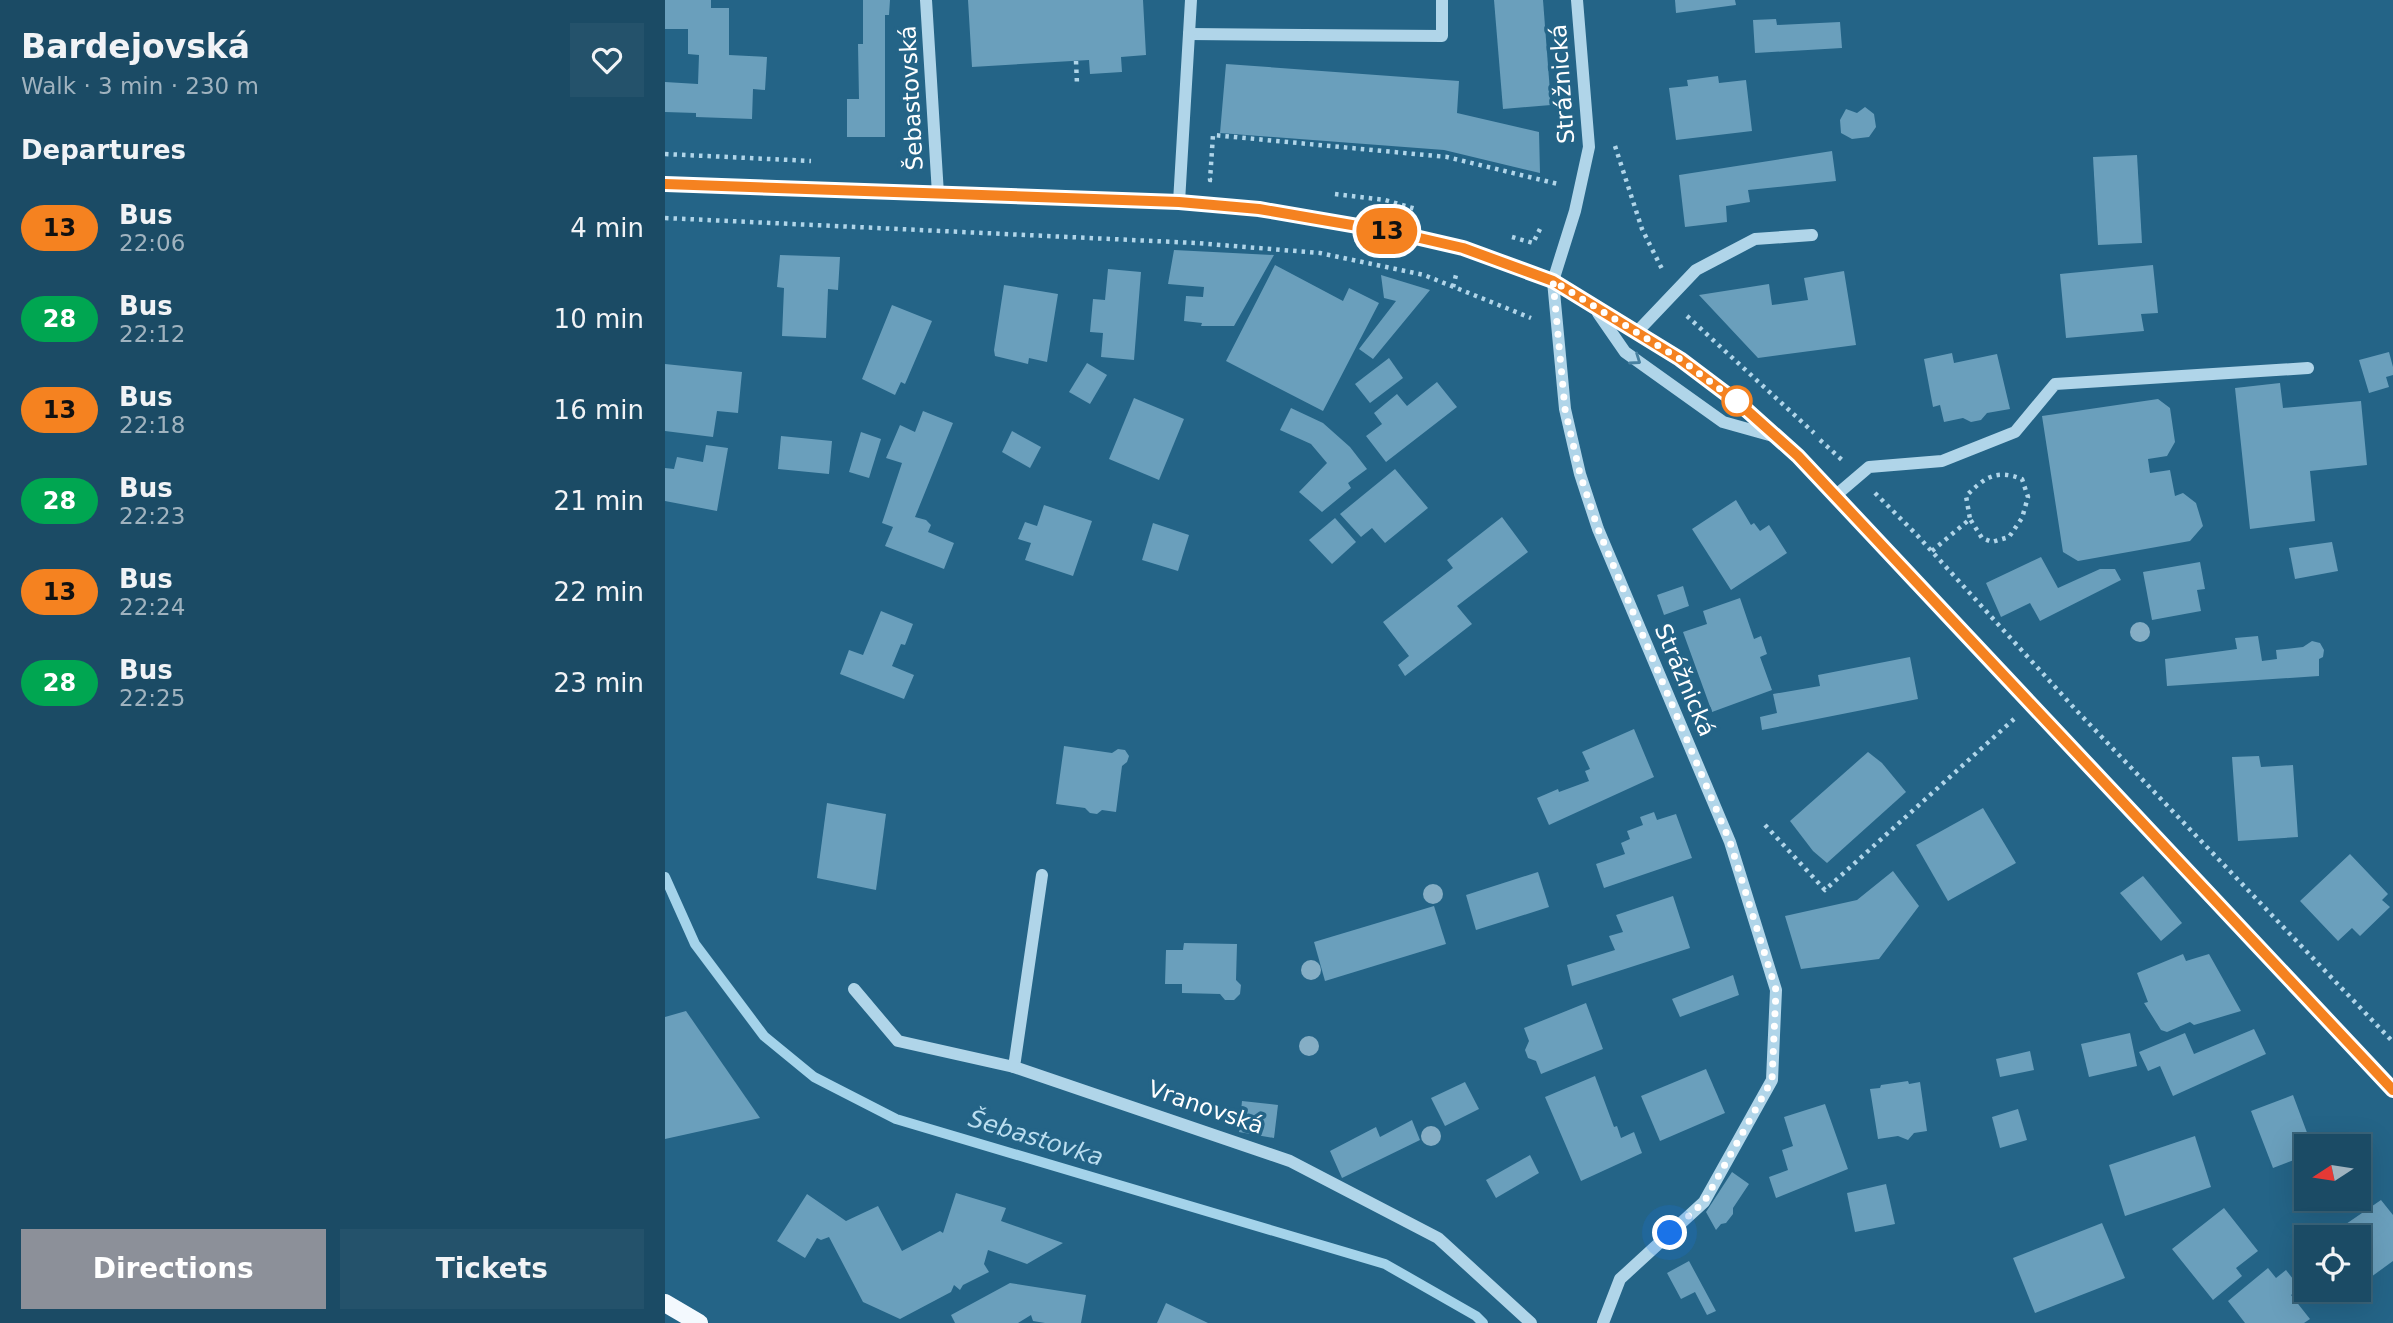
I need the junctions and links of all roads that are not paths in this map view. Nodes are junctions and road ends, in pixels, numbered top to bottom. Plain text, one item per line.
1 (926, 0) edge
2 (1191, 0) edge
3 (1442, 0) edge
4 (1577, 0) edge
5 (1189, 34) junction
6 (665, 187) edge
7 (937, 194) junction
8 (1179, 202) junction
9 (1812, 235) dead end
10 (1553, 281) junction
11 (1594, 307) junction
12 (1636, 333) junction
13 (2308, 368) dead end
14 (1777, 437) junction
15 (1835, 496) junction
16 (1042, 875) dead end
17 (854, 989) dead end
18 (1014, 1067) junction
19 (2393, 1090) edge
20 (665, 1303) edge
21 (699, 1323) edge
22 (1531, 1323) edge
23 (1603, 1323) edge

1 - 7 street, Šebastovská
2 - 5 street
3 - 5 street
4 - 10 street, Strážnická
5 - 8 street
6 - 7 street, Šebastovská
7 - 8 street, Šebastovská
8 - 10 street, Šebastovská
9 - 12 street
10 - 11 street, Šebastovská
10 - 23 street, Strážnická
11 - 12 street, Šebastovská
11 -> 14 street
12 - 14 street, Šebastovská
13 - 15 street
14 - 15 street, Šebastovská
15 - 19 street, Šebastovská
16 - 18 street
17 - 18 street, Vranovská
18 - 22 street, Vranovská
20 - 21 main road

